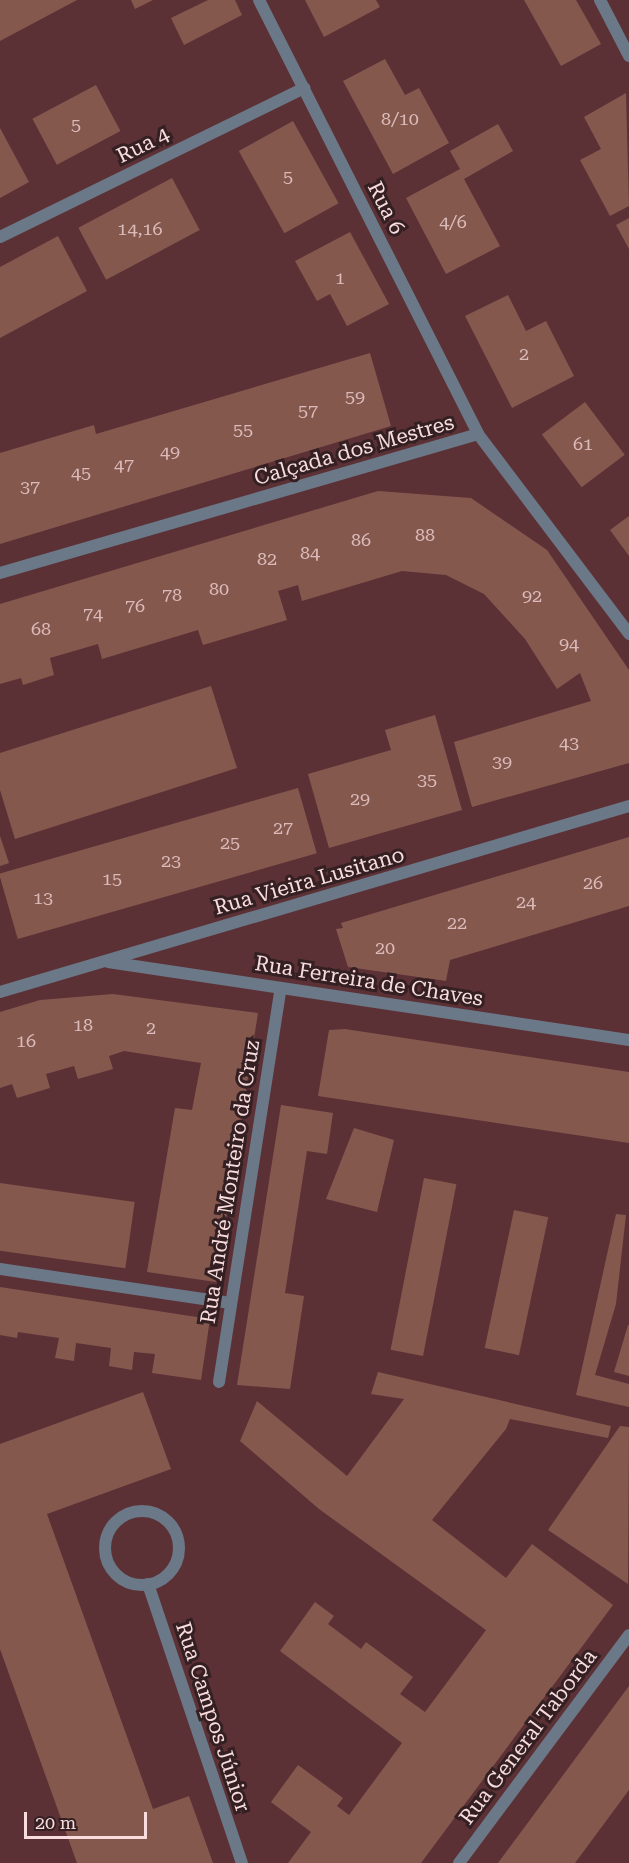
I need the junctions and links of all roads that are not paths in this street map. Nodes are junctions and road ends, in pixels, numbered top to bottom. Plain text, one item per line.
1 (259, 0) edge
2 (600, 0) edge
3 (629, 56) edge
4 (304, 88) junction
5 (0, 237) edge
6 (478, 434) junction
7 (0, 573) edge
8 (629, 634) edge
9 (629, 806) edge
10 (103, 961) junction
11 (281, 988) junction
12 (0, 992) edge
13 (629, 1040) edge
14 (0, 1269) edge
15 (231, 1303) junction
16 (219, 1382) dead end
17 (148, 1584) junction
18 (629, 1635) edge
19 (242, 1863) edge
20 (459, 1863) edge

1 - 4 street, Rua 6
2 - 3 street
4 - 5 street, Rua 4
4 - 6 street, Rua 6
6 - 7 street, Calçada dos Mestres
6 - 8 street, Calçada dos Mestres
9 - 10 street, Rua Vieira Lusitano
10 - 11 street, Rua Ferreira de Chaves
10 - 12 street, Rua Vieira Lusitano
11 - 13 street, Rua Ferreira de Chaves
11 - 15 street, Rua André Monteiro da Cruz
14 - 15 street
15 - 16 street, Rua André Monteiro da Cruz
17 - 17 street
17 - 19 street, Rua Campos Júnior
18 - 20 street, Rua General Taborda

